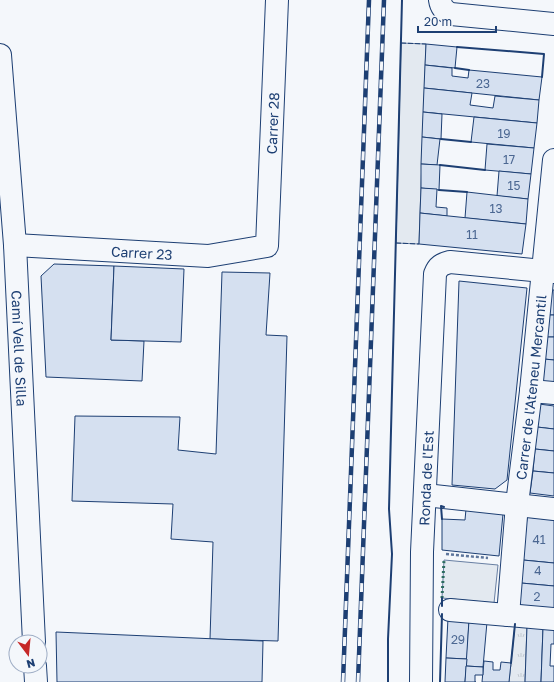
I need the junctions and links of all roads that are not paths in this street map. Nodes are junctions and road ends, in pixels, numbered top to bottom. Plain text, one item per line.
1 (277, 0) edge
2 (441, 4) edge
3 (554, 24) edge
4 (0, 54) edge
5 (554, 160) edge
6 (15, 245) junction
7 (267, 246) joint
8 (548, 271) edge
9 (8, 285) edge
10 (531, 391) junction
11 (554, 393) edge
12 (425, 495) junction
13 (517, 504) junction
14 (554, 509) edge
15 (450, 610) dead end
16 (508, 615) junction
17 (554, 619) edge
18 (33, 634) edge
19 (421, 682) edge

1 - 7 street, Carrer 28
2 - 3 street
4 - 6 street, Camí Vell de Silla
5 - 8 street, Carrer de l'Ateneu Mercantil
6 - 7 street, Carrer 23
6 - 9 street, Camí Vell de Silla
8 - 10 street, Carrer de l'Ateneu Mercantil
8 - 12 street, Ronda de l'Est
9 - 18 street, Camí Vell de Silla
10 - 11 street
10 - 13 street, Carrer de l'Ateneu Mercantil
12 - 13 street
12 - 19 street, Ronda de l'Est
13 - 14 street
13 - 16 street, Carrer de l'Ateneu Mercantil
15 - 16 street
16 - 17 street

